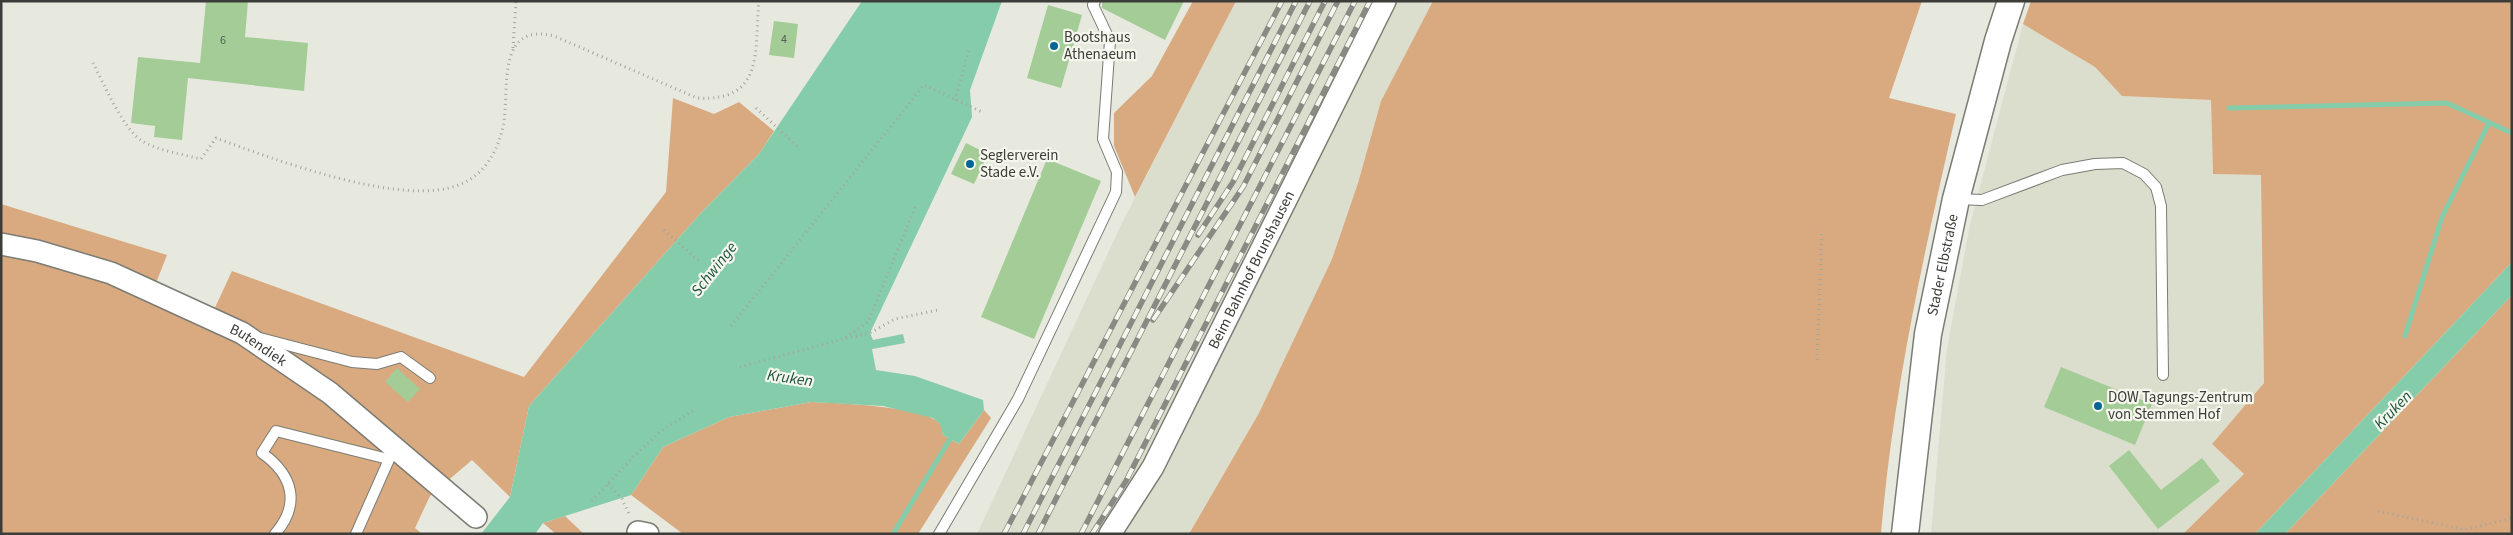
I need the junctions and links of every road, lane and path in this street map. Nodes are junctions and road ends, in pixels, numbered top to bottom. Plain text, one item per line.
1 (516, 1) edge
2 (759, 1) edge
3 (1095, 1) edge
4 (1385, 1) edge
5 (2011, 1) edge
6 (513, 48) junction
7 (969, 49) dead end
8 (93, 63) dead end
9 (955, 100) junction
10 (756, 108) dead end
11 (982, 112) dead end
12 (800, 149) dead end
13 (1956, 199) junction
14 (916, 205) dead end
15 (664, 230) dead end
16 (1822, 230) dead end
17 (1, 244) edge
18 (701, 263) dead end
19 (938, 310) dead end
20 (731, 326) dead end
21 (242, 333) junction
22 (843, 339) junction
23 (1816, 360) dead end
24 (740, 367) dead end
25 (2163, 376) dead end
26 (430, 378) dead end
27 (694, 410) dead end
28 (391, 453) junction
29 (608, 484) junction
30 (622, 499) dead end
31 (592, 501) dead end
32 (2378, 512) dead end
33 (476, 517) dead end
34 (2512, 518) edge
35 (275, 534) edge
36 (356, 534) edge
37 (939, 534) edge
38 (1110, 534) edge
39 (1905, 534) edge

1 - 6 path
2 - 6 path
3 - 37 lane
4 - 38 street, Beim Bahnhof Brunshausen
5 - 13 street, Stader Elbstraße
6 - 8 path
7 - 9 path
9 - 11 path
9 - 20 path
10 - 12 path
13 - 25 lane
13 - 39 street, Stader Elbstraße
14 - 22 path
15 - 18 path
16 - 23 path
17 - 21 street, Butendiek
19 - 22 path
21 - 26 lane
21 - 28 street, Butendiek
22 - 24 path
27 - 29 path
28 - 33 street, Butendiek
28 - 35 lane
28 - 36 lane
29 - 30 path
29 - 31 path
32 - 34 path

